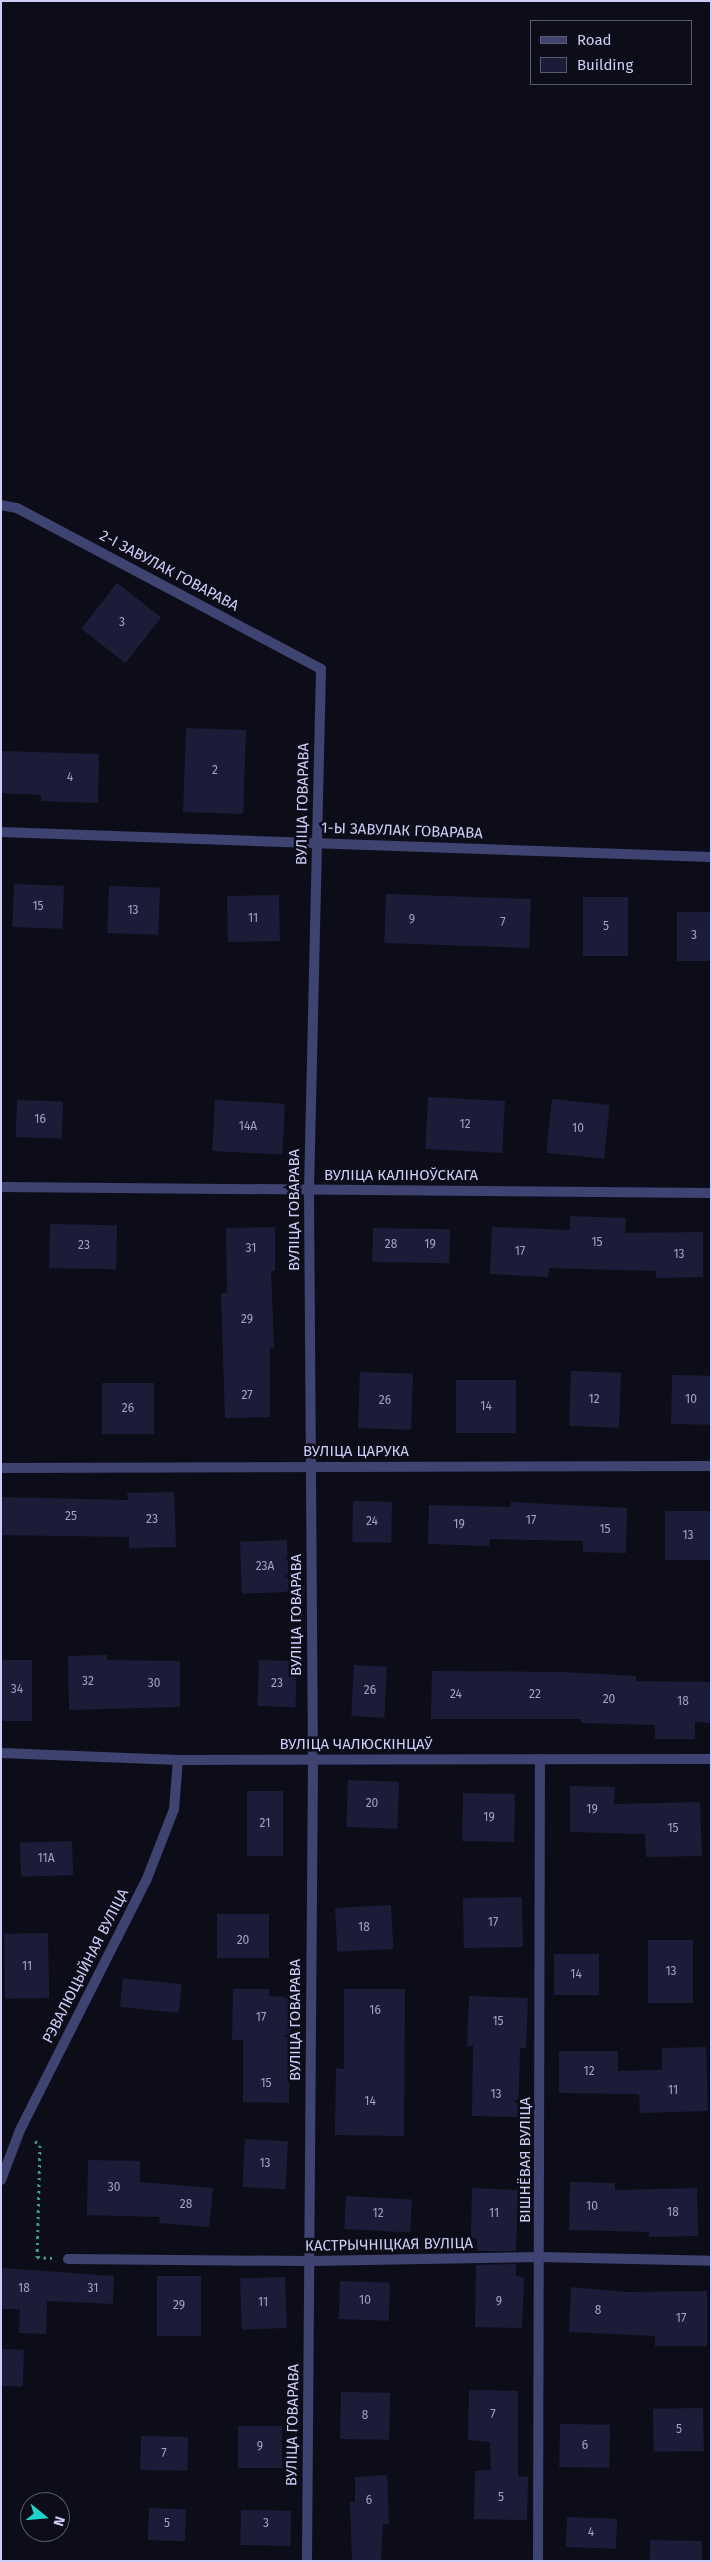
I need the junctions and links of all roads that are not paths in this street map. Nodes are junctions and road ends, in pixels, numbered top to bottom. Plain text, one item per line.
1 (1, 505) edge
2 (321, 669) joint
3 (1, 832) edge
4 (317, 843) junction
5 (711, 857) edge
6 (1, 1187) edge
7 (310, 1191) junction
8 (711, 1192) edge
9 (711, 1466) edge
10 (312, 1467) junction
11 (1, 1468) edge
12 (1, 1753) edge
13 (540, 1759) junction
14 (711, 1759) edge
15 (178, 1760) junction
16 (313, 1760) junction
17 (1, 2180) edge
18 (541, 2257) junction
19 (68, 2259) road end
20 (309, 2261) junction
21 (711, 2262) edge
22 (307, 2561) edge
23 (538, 2561) edge

1 - 2 street, 2-І ЗАВУЛАК ГОВАРАВА
2 - 4 street, ВУЛІЦА ГОВАРАВА
3 - 4 street, 1-Ы ЗАВУЛАК ГОВАРАВА
4 - 5 street, 1-Ы ЗАВУЛАК ГОВАРАВА
4 - 7 street, ВУЛІЦА ГОВАРАВА
6 - 7 street, ВУЛІЦА КАЛІНОЎСКАГА
7 - 8 street, ВУЛІЦА КАЛІНОЎСКАГА
7 - 10 street, ВУЛІЦА ГОВАРАВА
9 - 10 street, ВУЛІЦА ЦАРУКА
10 - 11 street, ВУЛІЦА ЦАРУКА
10 - 16 street, ВУЛІЦА ГОВАРАВА
12 - 15 street, ВУЛІЦА ЧАЛЮСКІНЦАЎ
13 - 14 street, ВУЛІЦА ЧАЛЮСКІНЦАЎ
13 - 16 street, ВУЛІЦА ЧАЛЮСКІНЦАЎ
13 - 18 street, ВІШНЁВАЯ ВУЛІЦА
15 - 16 street, ВУЛІЦА ЧАЛЮСКІНЦАЎ
15 - 17 street, РЭВАЛЮЦЫЙНАЯ ВУЛІЦА
16 - 20 street, ВУЛІЦА ГОВАРАВА
18 - 20 street, КАСТРЫЧНІЦКАЯ ВУЛІЦА
18 - 21 street, КАСТРЫЧНІЦКАЯ ВУЛІЦА
18 - 23 street, ВІШНЁВАЯ ВУЛІЦА
19 - 20 street, КАСТРЫЧНІЦКАЯ ВУЛІЦА
20 - 22 street, ВУЛІЦА ГОВАРАВА

